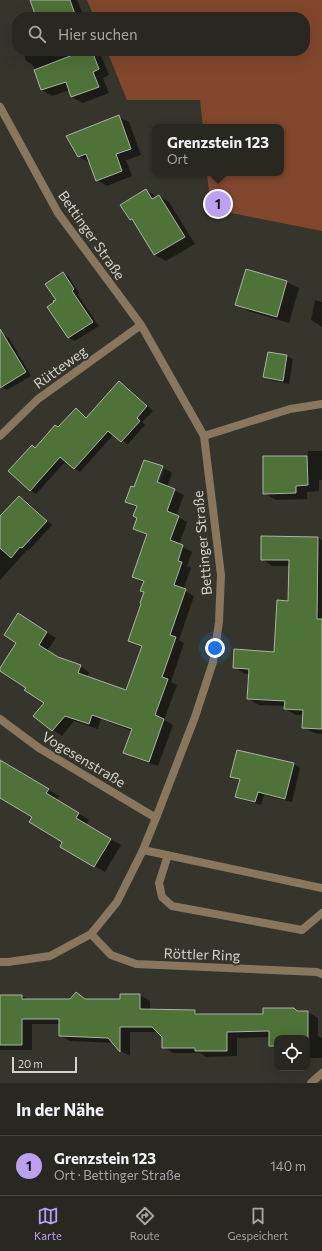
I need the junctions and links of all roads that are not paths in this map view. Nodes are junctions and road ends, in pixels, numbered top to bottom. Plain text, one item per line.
1 (0, 107) edge
2 (141, 325) junction
3 (322, 404) edge
4 (0, 436) edge
5 (204, 436) junction
6 (0, 719) edge
7 (156, 818) junction
8 (143, 850) junction
9 (168, 855) junction
10 (322, 888) edge
11 (322, 913) edge
12 (91, 934) junction
13 (0, 962) edge
14 (322, 974) edge
15 (322, 1073) edge
16 (311, 1083) edge

1 - 2 street, Bettinger Straße
2 - 4 street, Rütteweg
2 - 5 street, Bettinger Straße
3 - 5 street
5 - 7 street, Bettinger Straße
6 - 7 street, Vogesenstraße
7 - 8 street, Bettinger Straße
8 - 9 street
8 - 12 street, Bettinger Straße
9 - 10 street
9 - 11 street
12 - 13 street, Bettinger Straße
12 - 14 street, Röttler Ring
15 - 16 street

